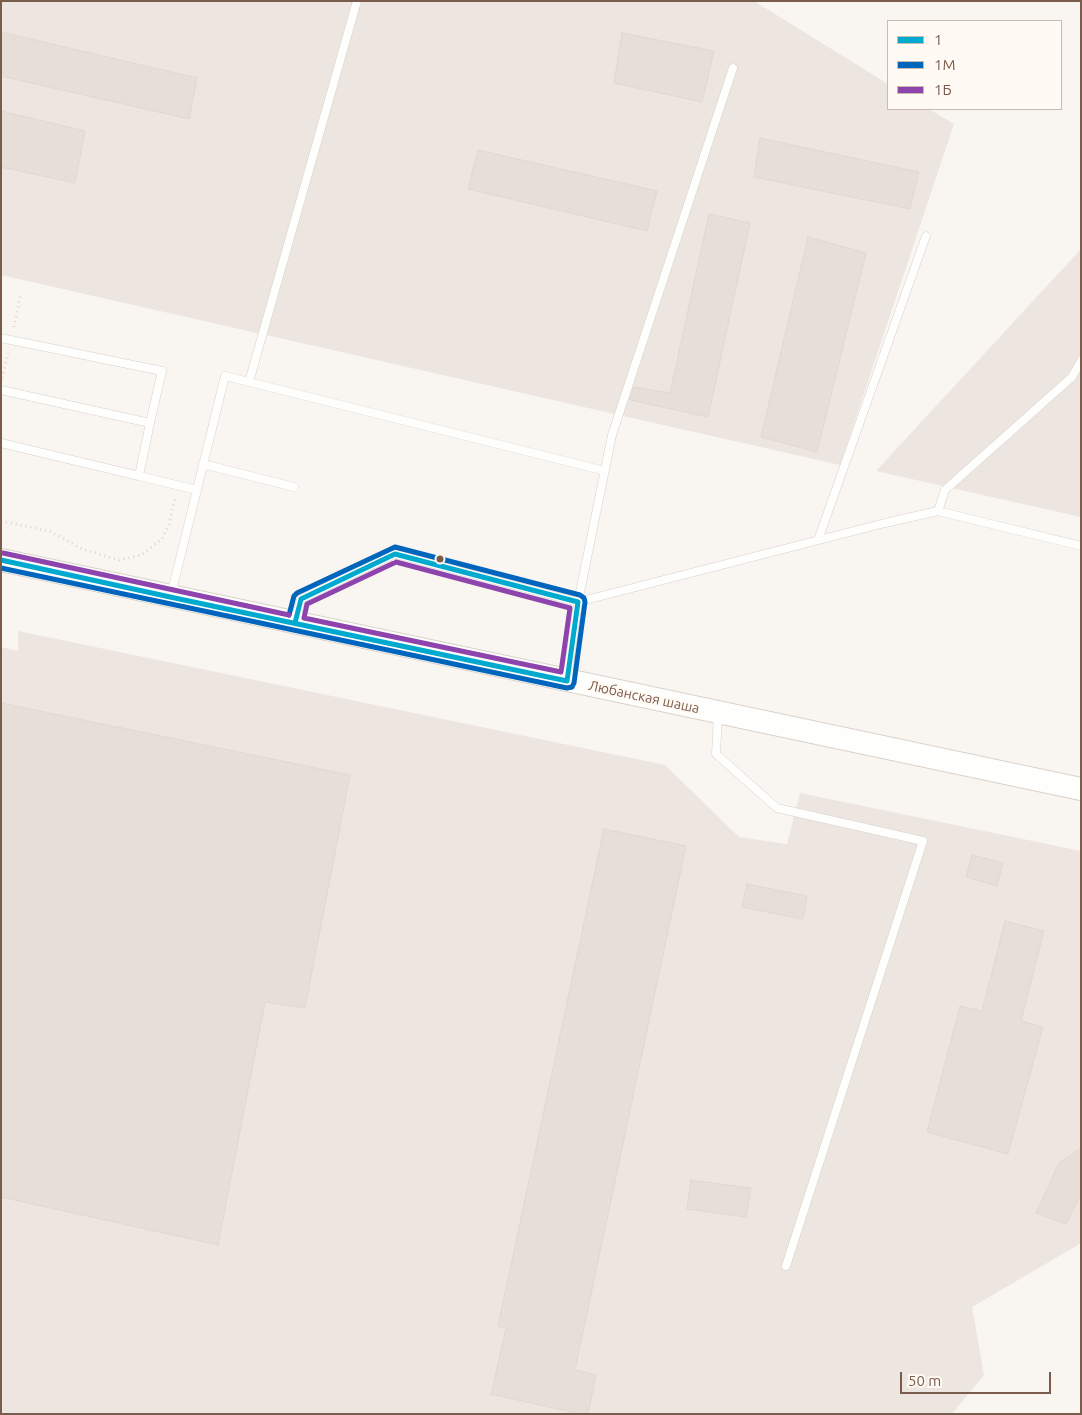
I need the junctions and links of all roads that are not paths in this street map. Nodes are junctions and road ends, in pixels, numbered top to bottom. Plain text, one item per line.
1 (357, 1) edge
2 (733, 68) dead end
3 (926, 236) dead end
4 (1, 338) edge
5 (1081, 361) edge
6 (249, 382) junction
7 (1, 390) edge
8 (150, 423) junction
9 (1, 443) edge
10 (203, 464) junction
11 (605, 471) junction
12 (139, 476) junction
13 (294, 486) dead end
14 (197, 490) junction
15 (938, 510) junction
16 (818, 540) junction
17 (1081, 546) edge
18 (1, 560) edge
19 (170, 597) junction
20 (578, 602) junction
21 (295, 623) junction
22 (567, 681) junction
23 (718, 712) junction
24 (1081, 790) edge
25 (786, 1266) dead end

1 - 6 lane
2 - 11 lane
3 - 16 lane
4 - 8 lane
5 - 15 lane
6 - 10 lane
6 - 11 lane
7 - 8 lane
8 - 12 lane
9 - 12 lane
10 - 13 lane
10 - 14 lane
11 - 20 lane
12 - 14 lane
14 - 19 lane
15 - 16 lane
15 - 17 lane
16 - 20 lane
18 - 19 main road, Любанская шаша
19 - 21 main road, Любанская шаша
20 - 21 lane
20 - 22 lane
21 - 22 main road, Любанская шаша
22 - 23 main road, Любанская шаша
23 - 24 main road, Любанская шаша
23 - 25 lane

